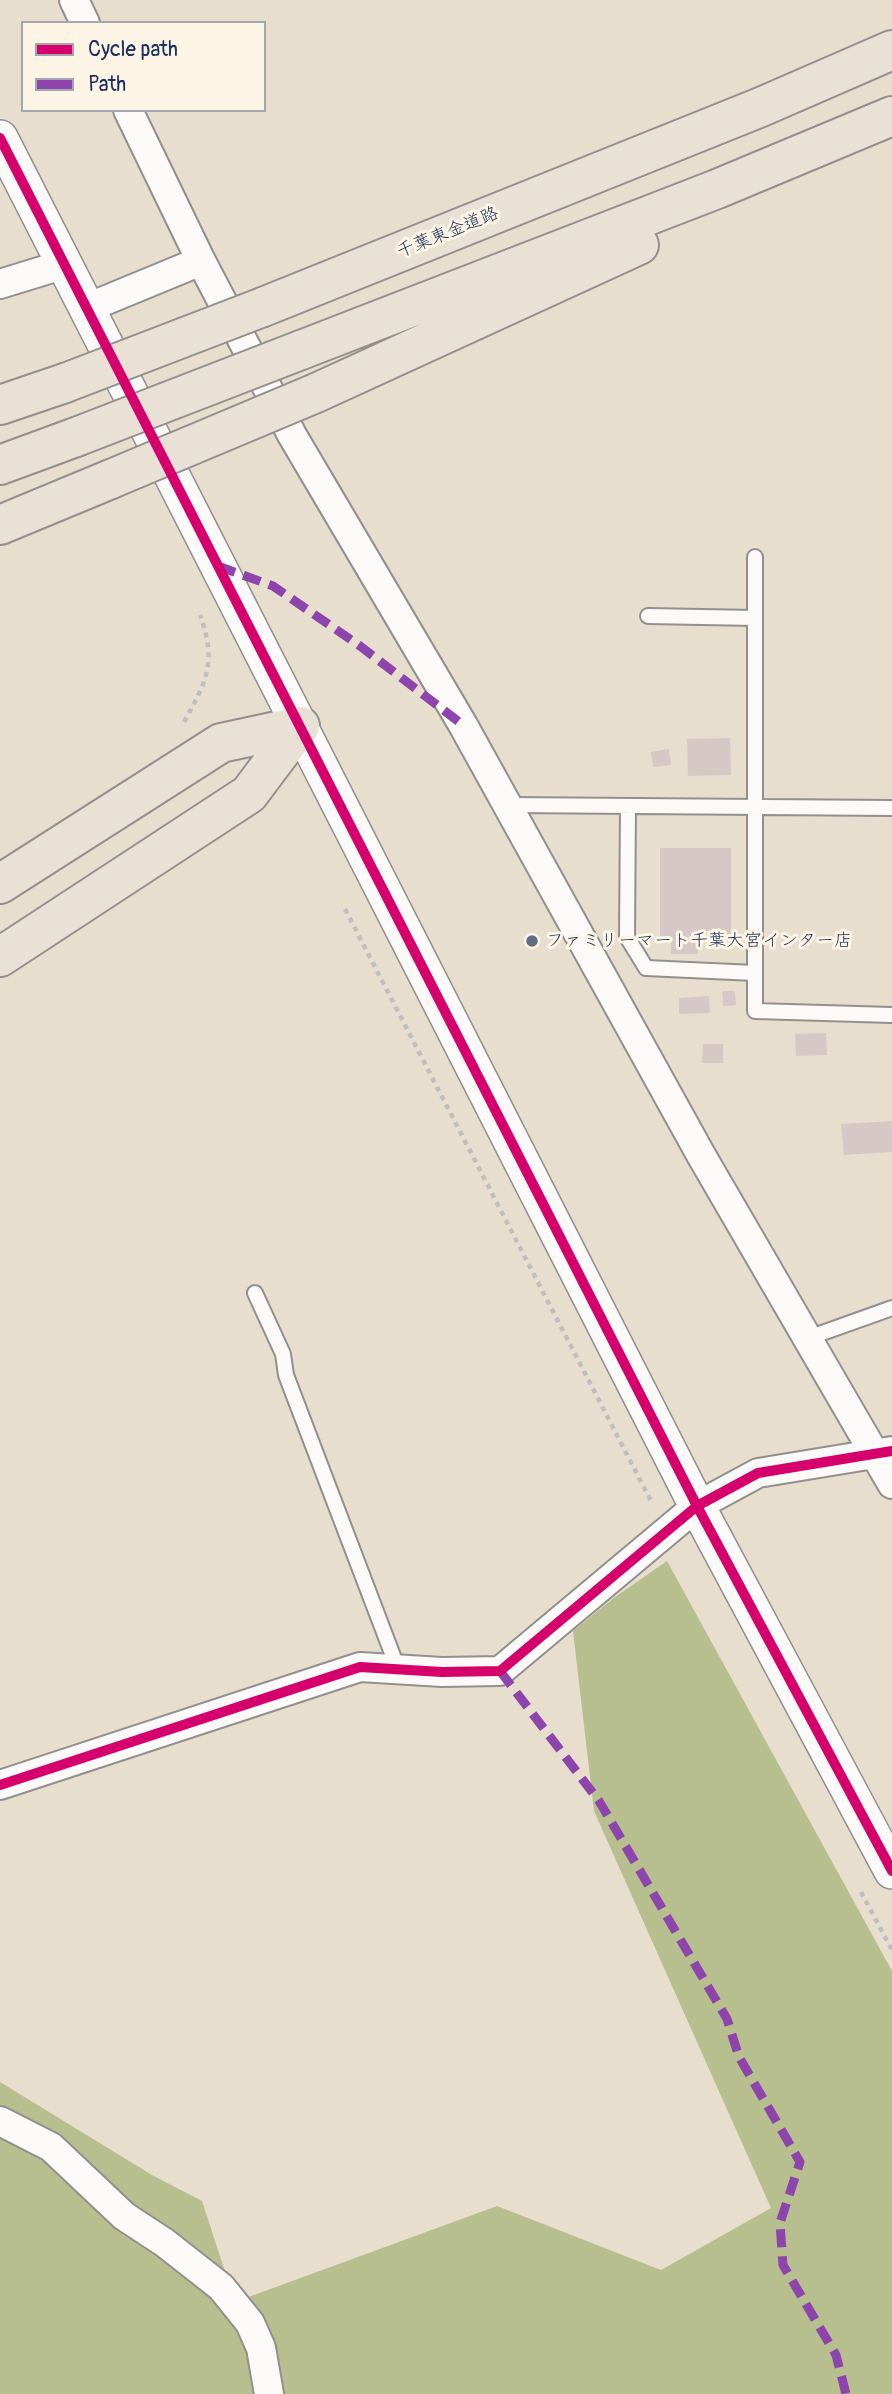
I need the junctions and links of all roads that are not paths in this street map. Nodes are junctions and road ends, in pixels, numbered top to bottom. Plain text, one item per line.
1 (74, 0) edge
2 (84, 21) edge
3 (892, 50) edge
4 (129, 112) edge
5 (892, 116) edge
6 (0, 138) edge
7 (717, 189) junction
8 (201, 261) junction
9 (65, 264) junction
10 (0, 284) edge
11 (87, 308) junction
12 (0, 405) edge
13 (0, 465) edge
14 (0, 525) edge
15 (755, 556) dead end
16 (648, 616) dead end
17 (755, 618) junction
18 (299, 726) junction
19 (507, 805) junction
20 (628, 806) junction
21 (755, 807) junction
22 (892, 808) edge
23 (0, 884) edge
24 (0, 957) edge
25 (755, 973) junction
26 (892, 1016) edge
27 (255, 1293) dead end
28 (892, 1308) edge
29 (808, 1338) junction
30 (883, 1452) edge
31 (892, 1484) edge
32 (697, 1506) junction
33 (398, 1669) junction
34 (0, 1785) edge
35 (892, 1871) edge
36 (0, 2121) edge
37 (269, 2394) edge

1 - 2 street
3 - 12 highway, 千葉東金道路, bridge
4 - 8 street
5 - 7 highway
6 - 9 street
7 - 13 highway, bridge
7 - 14 highway, bridge
8 - 11 street
8 - 19 street
9 - 10 street
9 - 11 street
11 - 18 street
15 - 17 lane
16 - 17 lane
17 - 21 lane
18 - 23 highway
18 - 24 highway
18 - 32 street
19 - 20 lane
19 - 29 street
20 - 21 lane
20 - 25 lane
21 - 22 lane
21 - 25 lane
25 - 26 lane
27 - 33 lane
28 - 29 lane
29 - 30 street
30 - 31 street
30 - 32 street
32 - 33 street
32 - 35 street
33 - 34 street
36 - 37 street

